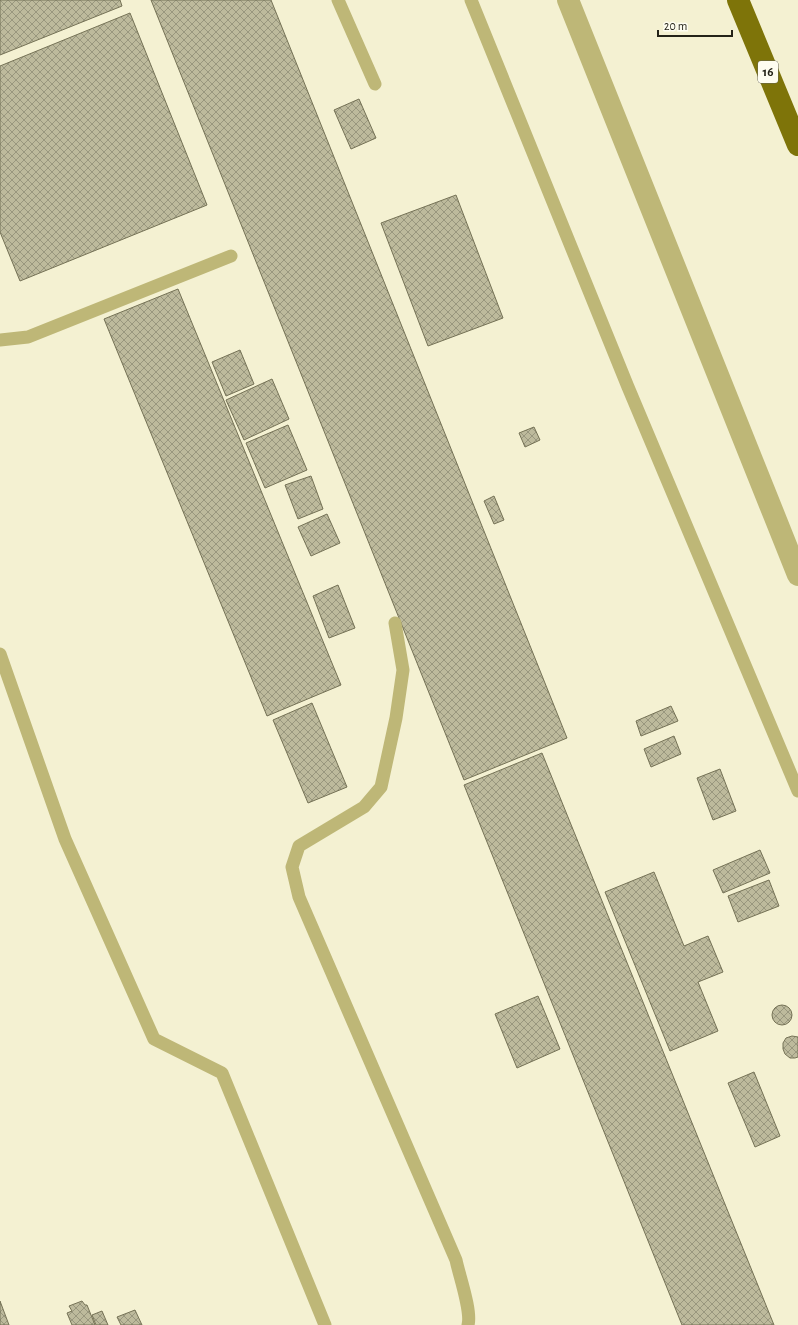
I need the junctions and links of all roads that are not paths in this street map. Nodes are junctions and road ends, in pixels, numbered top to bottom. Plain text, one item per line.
1 (338, 0) edge
2 (472, 0) edge
3 (568, 0) edge
4 (738, 0) edge
5 (375, 84) dead end
6 (798, 145) edge
7 (232, 256) dead end
8 (0, 340) edge
9 (798, 575) edge
10 (395, 623) dead end
11 (0, 654) edge
12 (798, 791) edge
13 (325, 1325) edge
14 (468, 1325) edge

1 - 5 lane
2 - 12 lane
3 - 9 street
4 - 6 highway, 16
7 - 8 lane
10 - 14 lane
11 - 13 lane

